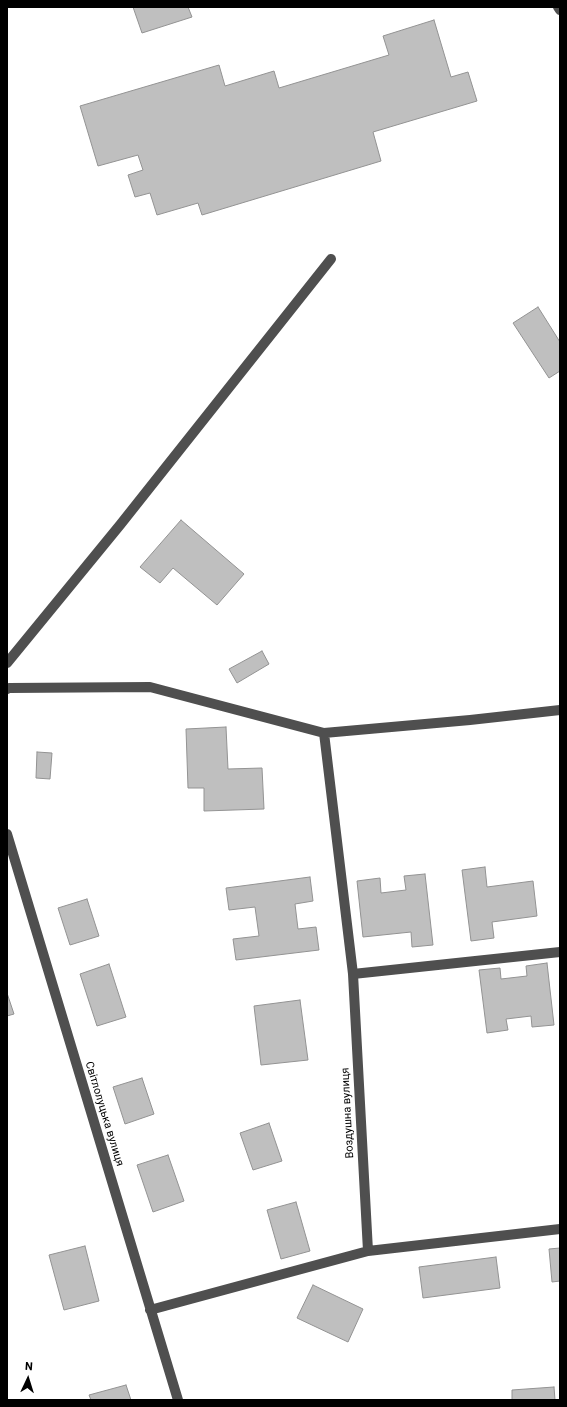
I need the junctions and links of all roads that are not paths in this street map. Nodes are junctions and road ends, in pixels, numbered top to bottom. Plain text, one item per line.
1 (558, 7) edge
2 (560, 10) edge
3 (331, 259) dead end
4 (7, 663) edge
5 (7, 689) edge
6 (560, 710) edge
7 (324, 733) junction
8 (7, 834) edge
9 (560, 952) edge
10 (353, 974) junction
11 (560, 1229) edge
12 (368, 1251) junction
13 (150, 1310) junction
14 (178, 1400) edge

1 - 2 street
3 - 4 street
5 - 7 street
6 - 7 street
7 - 10 street, Воздушна вулиця
8 - 13 street, Світлолуцька вулиця
9 - 10 street
10 - 12 street, Воздушна вулиця
11 - 12 street
12 - 13 street
13 - 14 street, Світлолуцька вулиця

